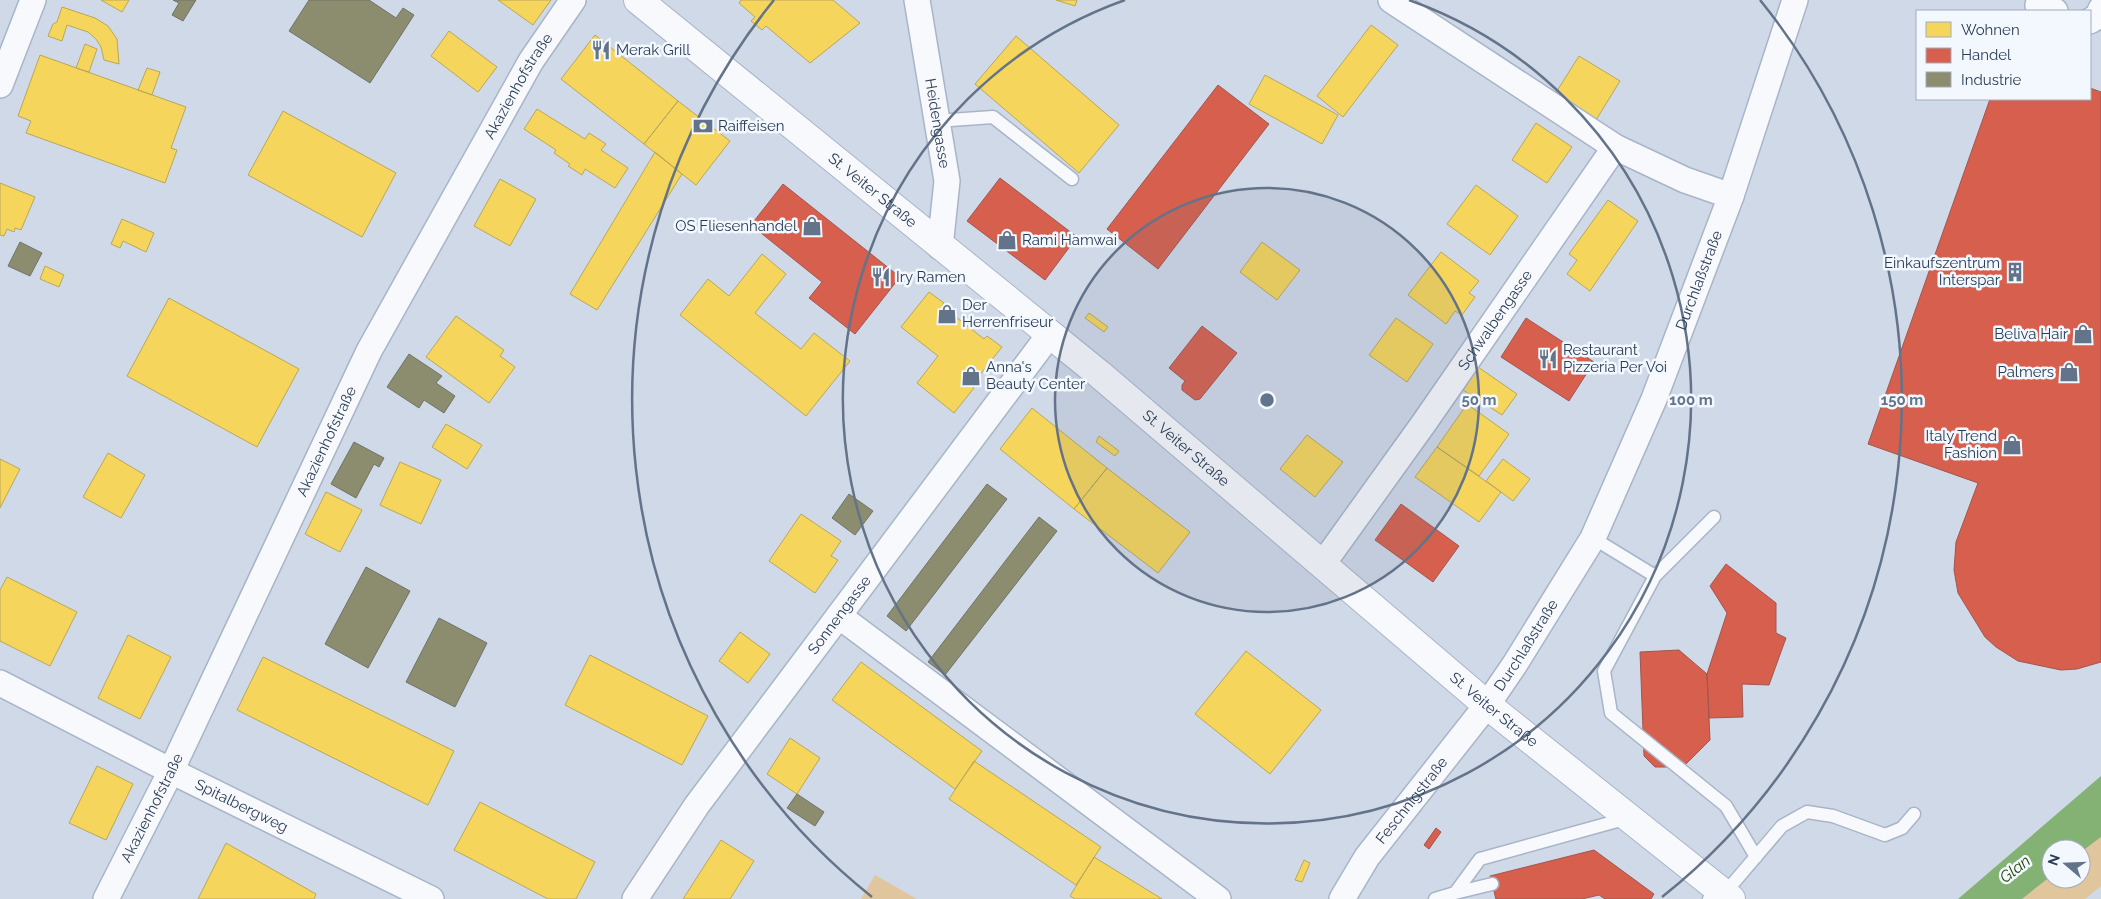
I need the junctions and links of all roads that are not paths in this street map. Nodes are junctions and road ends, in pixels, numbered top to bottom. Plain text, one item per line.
1 (33, 0) edge
2 (573, 0) edge
3 (638, 0) edge
4 (1391, 0) edge
5 (1795, 0) edge
6 (918, 7) edge
7 (2101, 8) edge
8 (2091, 21) edge
9 (0, 85) edge
10 (936, 121) junction
11 (1615, 147) junction
12 (1072, 178) dead end
13 (1731, 196) junction
14 (940, 247) junction
15 (1050, 334) junction
16 (1714, 517) dead end
17 (1593, 538) junction
18 (1322, 565) junction
19 (1655, 576) junction
20 (839, 616) junction
21 (0, 683) edge
22 (1487, 705) junction
23 (171, 771) junction
24 (1914, 814) dead end
25 (1629, 818) junction
26 (1756, 857) junction
27 (1492, 884) dead end
28 (1456, 894) junction
29 (1721, 897) edge
30 (106, 899) edge
31 (431, 899) edge
32 (635, 899) edge
33 (1218, 899) edge
34 (1342, 899) edge
35 (1435, 899) edge

1 - 9 street
2 - 23 street, Akazienhofstraße
3 - 14 main road, St. Veiter Straße
4 - 11 street
5 - 13 street, Durchlaßstraße
6 - 10 street, Heidengasse
7 - 8 street
10 - 12 lane
10 - 14 street, Heidengasse
11 - 13 street
11 - 18 street, Schwalbengasse
13 - 17 street, Durchlaßstraße
14 - 15 main road, St. Veiter Straße
15 - 18 main road, St. Veiter Straße
15 - 20 street, Sonnengasse
16 - 19 lane
17 - 19 lane
17 - 22 street, Durchlaßstraße
18 - 22 main road, St. Veiter Straße
19 - 26 lane
20 - 32 street, Sonnengasse
20 - 33 street
21 - 23 street, Spitalbergweg
22 - 25 main road, St. Veiter Straße
22 - 34 street, Feschnigstraße
23 - 30 street, Akazienhofstraße
23 - 31 street, Spitalbergweg
24 - 26 lane
25 - 28 lane
25 - 29 main road, St. Veiter Straße
26 - 29 lane
27 - 28 lane
28 - 35 lane

